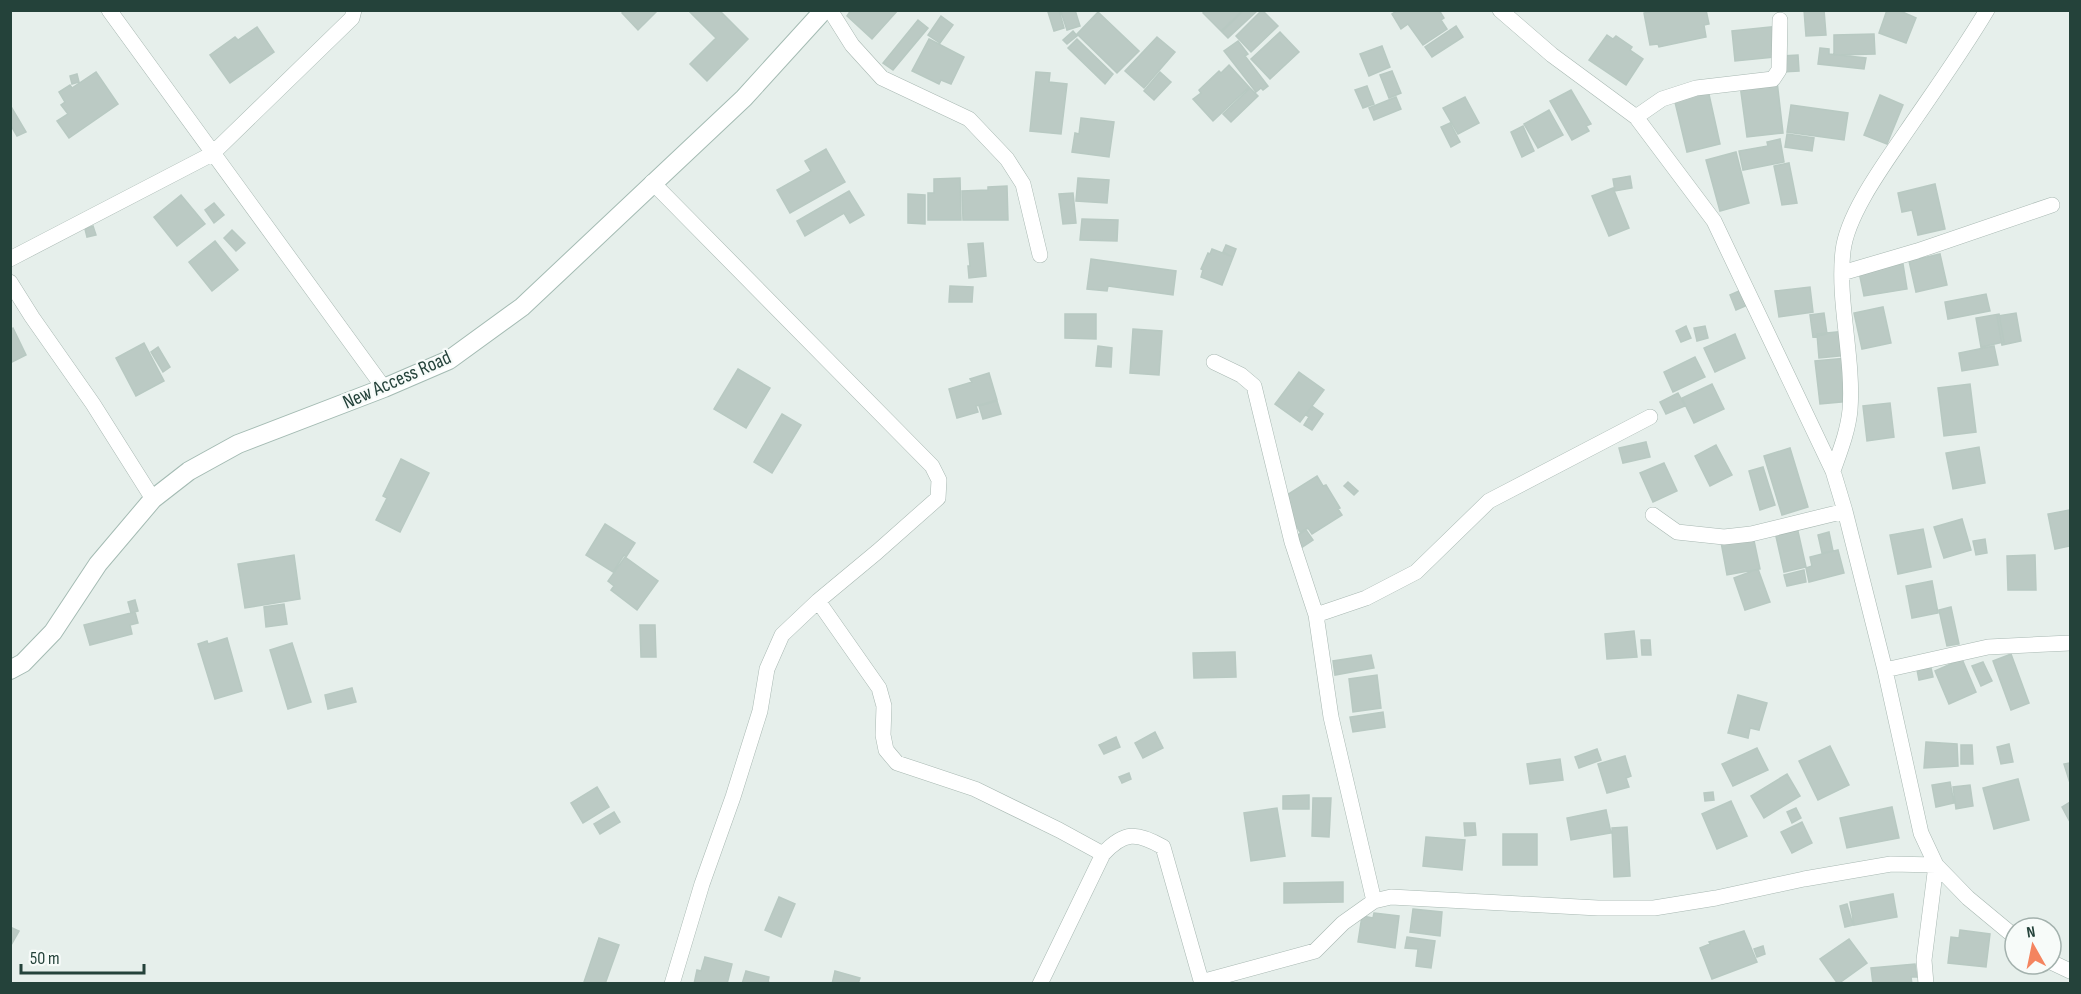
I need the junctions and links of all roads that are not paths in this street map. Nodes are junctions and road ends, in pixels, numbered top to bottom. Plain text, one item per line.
1 (109, 10) edge
2 (354, 10) edge
3 (824, 10) edge
4 (830, 10) edge
5 (1500, 10) edge
6 (1987, 10) edge
7 (1780, 20) dead end
8 (1636, 117) junction
9 (212, 154) junction
10 (652, 182) junction
11 (2052, 205) dead end
12 (1040, 255) dead end
13 (10, 259) edge
14 (1842, 273) junction
15 (10, 282) edge
16 (1214, 362) dead end
17 (384, 388) junction
18 (1650, 417) dead end
19 (1833, 471) junction
20 (153, 499) junction
21 (1845, 511) junction
22 (1653, 515) dead end
23 (818, 601) junction
24 (1316, 615) junction
25 (2070, 643) edge
26 (10, 669) edge
27 (1885, 670) junction
28 (1103, 854) junction
29 (1936, 865) junction
30 (1374, 901) junction
31 (2003, 927) edge
32 (1202, 983) edge
33 (672, 984) edge
34 (1040, 984) edge
35 (1926, 984) edge

1 - 9 street
2 - 9 street
3 - 10 main road, New Access Road
4 - 12 street
5 - 8 street
6 - 14 street
7 - 8 street
8 - 19 street
9 - 13 street
9 - 17 street
10 - 17 main road, New Access Road
10 - 23 street
11 - 14 street
14 - 19 street
15 - 20 street
16 - 24 street
17 - 20 main road, New Access Road
18 - 24 street
19 - 21 street
20 - 26 main road, New Access Road
21 - 22 street
21 - 27 street
23 - 28 street
23 - 33 street
24 - 30 street
25 - 27 street
27 - 29 street
28 - 32 street
28 - 34 street
29 - 30 street
29 - 31 street
29 - 35 street
30 - 32 street

